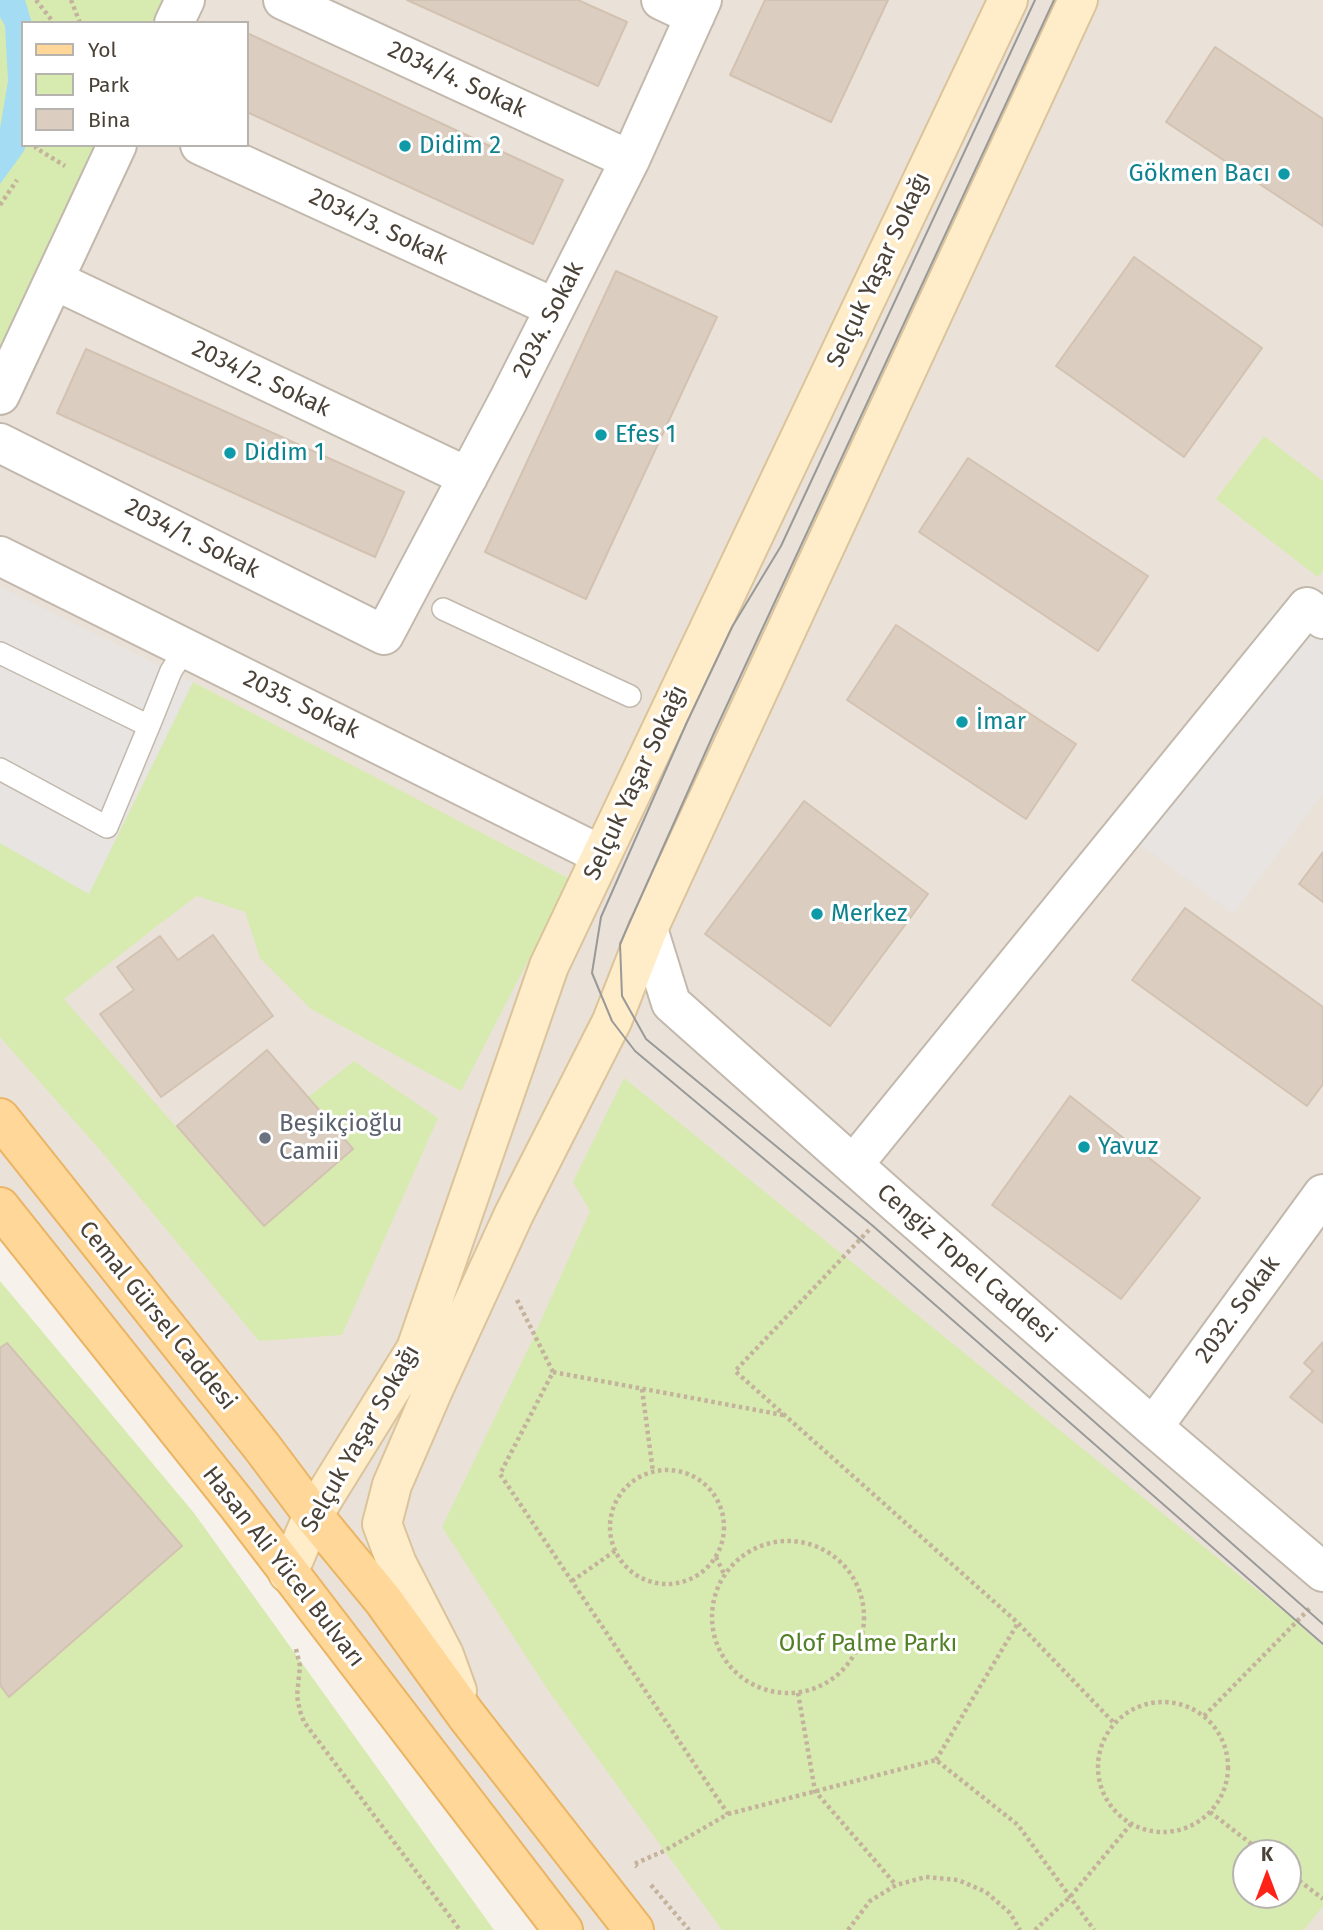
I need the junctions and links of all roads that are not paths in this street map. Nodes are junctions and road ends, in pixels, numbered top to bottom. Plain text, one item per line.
1 (185, 0) edge
2 (283, 0) edge
3 (1008, 0) edge
4 (1078, 0) edge
5 (686, 5) edge
6 (175, 21) edge
7 (116, 147) edge
8 (204, 147) edge
9 (630, 160) junction
10 (54, 280) junction
11 (555, 308) junction
12 (0, 395) edge
13 (0, 443) edge
14 (468, 477) junction
15 (0, 556) edge
16 (443, 609) dead end
17 (1323, 619) edge
18 (384, 635) joint
19 (186, 648) junction
20 (0, 653) edge
21 (630, 696) dead end
22 (149, 726) junction
23 (0, 769) edge
24 (601, 855) junction
25 (648, 929) junction
26 (0, 1118) edge
27 (853, 1165) junction
28 (1323, 1194) edge
29 (0, 1207) edge
30 (1153, 1427) junction
31 (313, 1515) junction
32 (288, 1573) junction
33 (1319, 1587) edge
34 (466, 1715) junction
35 (563, 1930) edge
36 (634, 1930) edge

1 - 6 street
2 - 9 street, 2034/4. Sokak
3 - 24 main road, Selçuk Yaşar Sokağı
4 - 25 main road
5 - 9 street, 2034. Sokak
7 - 10 street
8 - 11 street, 2034/3. Sokak
9 - 11 street, 2034. Sokak
10 - 12 street
10 - 14 street, 2034/2. Sokak
11 - 14 street, 2034. Sokak
13 - 18 street, 2034/1. Sokak
14 - 18 street, 2034. Sokak
15 - 19 street, 2035. Sokak
16 - 21 lane
17 - 27 street
19 - 22 lane
19 - 24 street, 2035. Sokak
20 - 22 lane
22 - 23 lane
24 - 31 main road, Selçuk Yaşar Sokağı
25 - 27 street, Cengiz Topel Caddesi
25 - 34 main road
26 - 31 main road, Cemal Gürsel Caddesi
27 - 30 street, Cengiz Topel Caddesi
28 - 30 street, 2032. Sokak
29 - 32 main road, Hasan Ali Yücel Bulvarı
30 - 33 street, Cengiz Topel Caddesi
31 - 32 main road, Selçuk Yaşar Sokağı
31 - 34 main road
32 - 35 main road, Hasan Ali Yücel Bulvarı
34 - 36 main road

